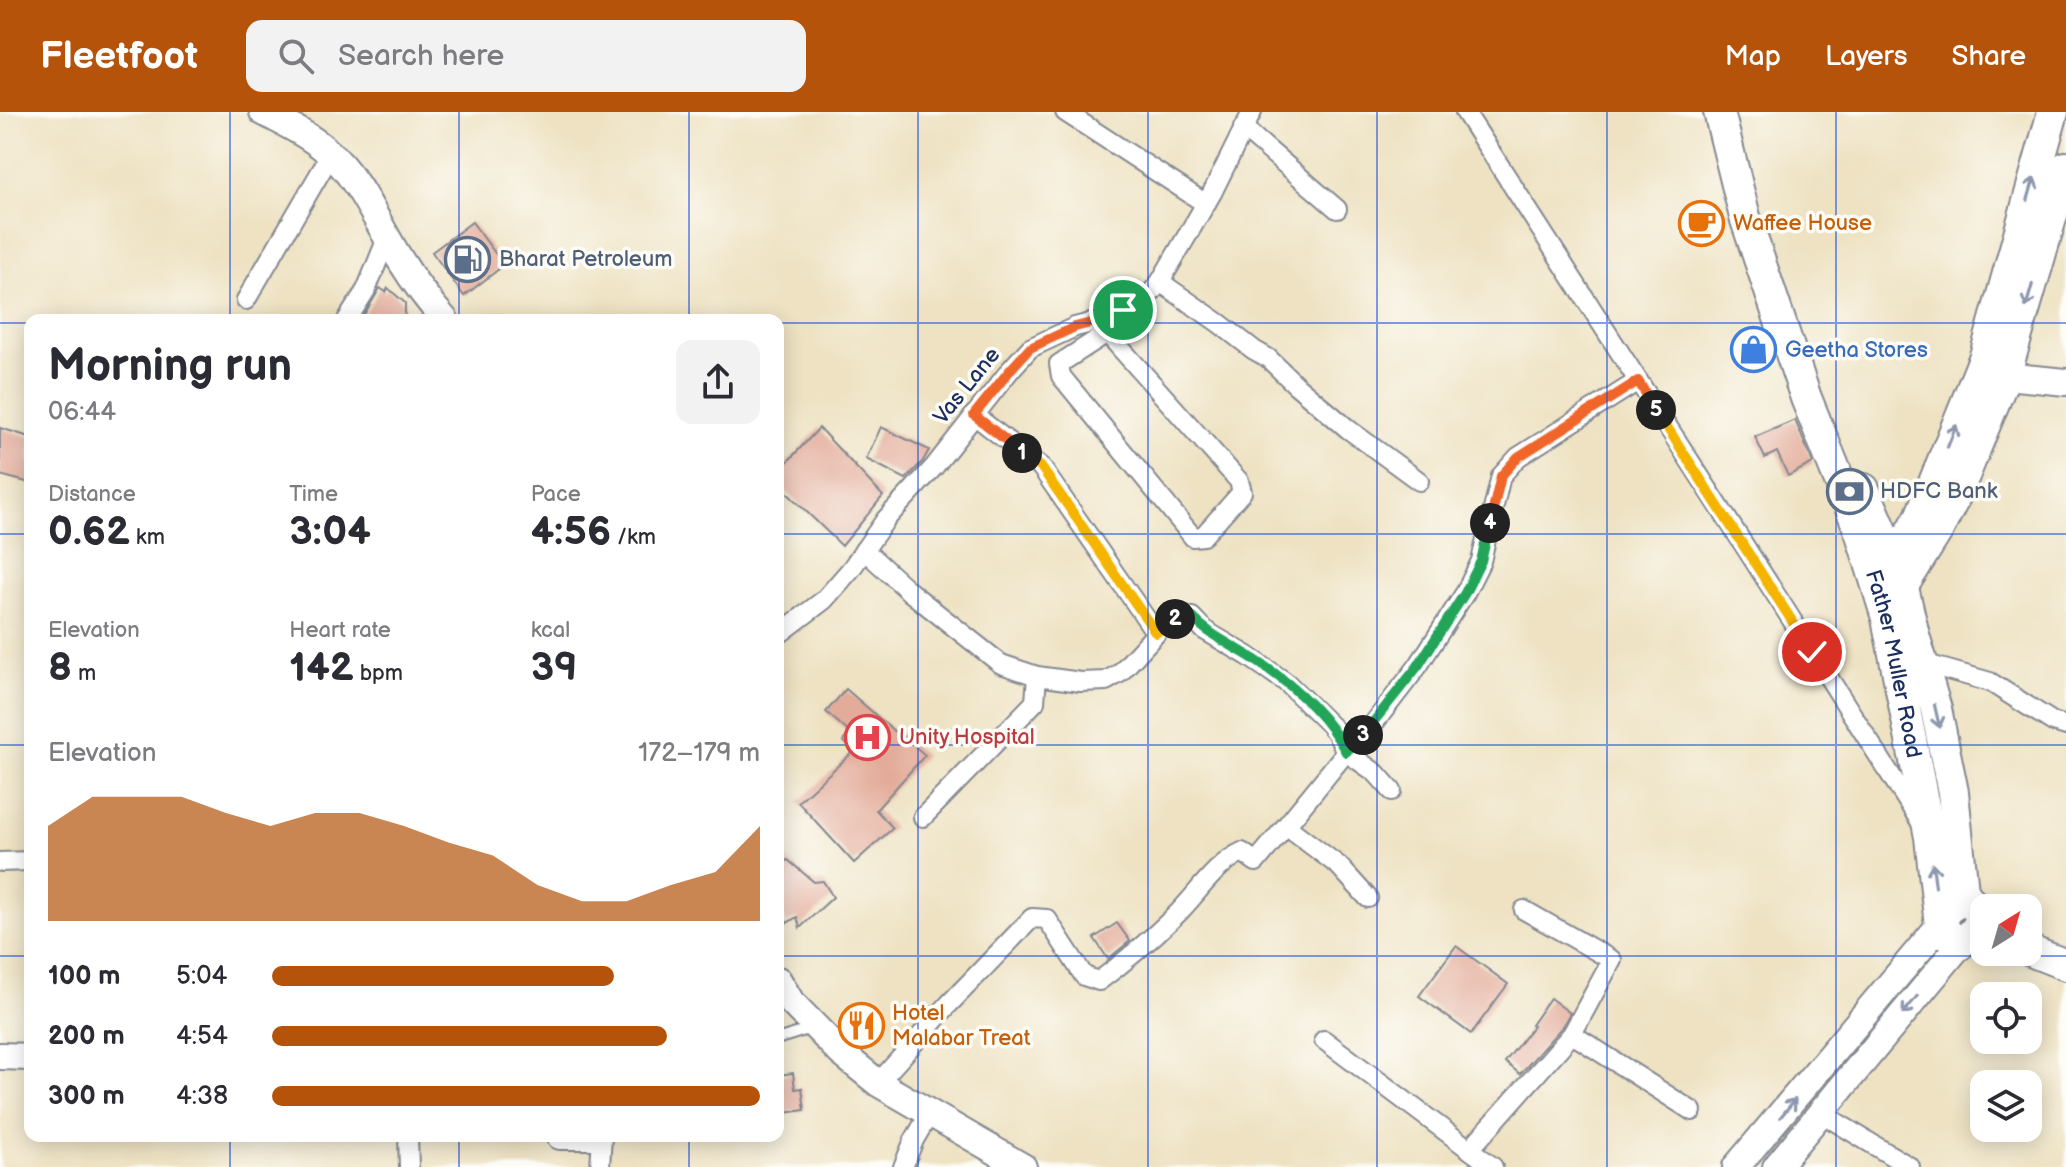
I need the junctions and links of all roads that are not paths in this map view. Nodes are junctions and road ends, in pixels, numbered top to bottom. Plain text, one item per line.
1 (263, 112) edge
2 (1065, 112) edge
3 (1465, 112) edge
4 (1719, 112) edge
5 (1739, 112) edge
6 (2053, 112) edge
7 (1248, 120) edge
8 (331, 154) junction
9 (2066, 167) edge
10 (1206, 204) junction
11 (1337, 209) dead end
12 (387, 238) junction
13 (1160, 282) junction
14 (246, 300) dead end
15 (351, 314) edge
16 (440, 314) edge
17 (1105, 327) junction
18 (1993, 371) junction
19 (1638, 381) junction
20 (2066, 382) edge
21 (974, 415) junction
22 (1419, 481) dead end
23 (864, 550) junction
24 (1887, 576) junction
25 (784, 630) edge
26 (1156, 633) junction
27 (1908, 658) junction
28 (1037, 676) junction
29 (2066, 726) edge
30 (1346, 752) junction
31 (1392, 791) dead end
32 (923, 817) dead end
33 (1286, 826) junction
34 (1930, 837) junction
35 (24, 861) edge
36 (0, 862) edge
37 (1963, 892) junction
38 (1368, 898) dead end
39 (1970, 901) edge
40 (1524, 910) dead end
41 (1970, 925) edge
42 (1950, 935) junction
43 (2042, 956) edge
44 (2066, 965) edge
45 (784, 990) edge
46 (816, 1027) junction
47 (1572, 1034) junction
48 (784, 1037) edge
49 (1324, 1040) dead end
50 (0, 1056) edge
51 (24, 1057) edge
52 (878, 1083) junction
53 (1692, 1111) dead end
54 (930, 1113) junction
55 (1821, 1113) junction
56 (408, 1142) edge
57 (602, 1142) edge
58 (1470, 1149) junction
59 (409, 1167) edge
60 (600, 1167) edge
61 (903, 1167) edge
62 (1023, 1167) edge
63 (1493, 1167) edge
64 (1736, 1167) edge
65 (1776, 1167) edge
66 (1910, 1167) edge

1 - 8 main road
2 - 10 street
3 - 19 street
4 - 24 main road, Father Muller Road
5 - 24 main road
18 -> 6 main road
7 - 10 street, Vas Lane
7 - 11 street
8 - 12 main road
8 - 14 street
9 -> 18 main road
10 - 13 street, Vas Lane
12 - 15 street
12 - 16 main road
13 - 17 street, Vas Lane
13 - 22 street
17 - 17 street
17 - 21 street, Vas Lane
18 - 20 main road
18 - 24 main road
19 - 30 street
19 - 34 street
21 - 23 street, Vas Lane
21 - 26 street
23 - 25 street, Vas Lane
23 - 28 street
24 - 27 main road, Father Muller Road
26 - 28 street
26 - 30 street
27 - 29 street
27 - 34 main road, Father Muller Road
27 -> 37 main road
28 - 32 street
30 - 31 street
30 - 33 street
33 - 38 street
33 - 52 street
42 -> 34 main road, Father Muller Road
35 - 36 street
37 - 39 main road
37 - 42 main road
40 - 47 street
41 - 42 main road
42 -> 55 main road
64 -> 42 main road
43 - 44 main road
45 - 46 main road
46 - 48 lane
46 - 52 main road
47 - 53 street
47 - 58 street
49 - 58 street
50 - 51 main road
52 - 54 main road
54 - 61 street
54 - 62 main road
55 - 65 main road
55 - 66 street
56 - 59 street
57 - 60 street
58 - 63 street

